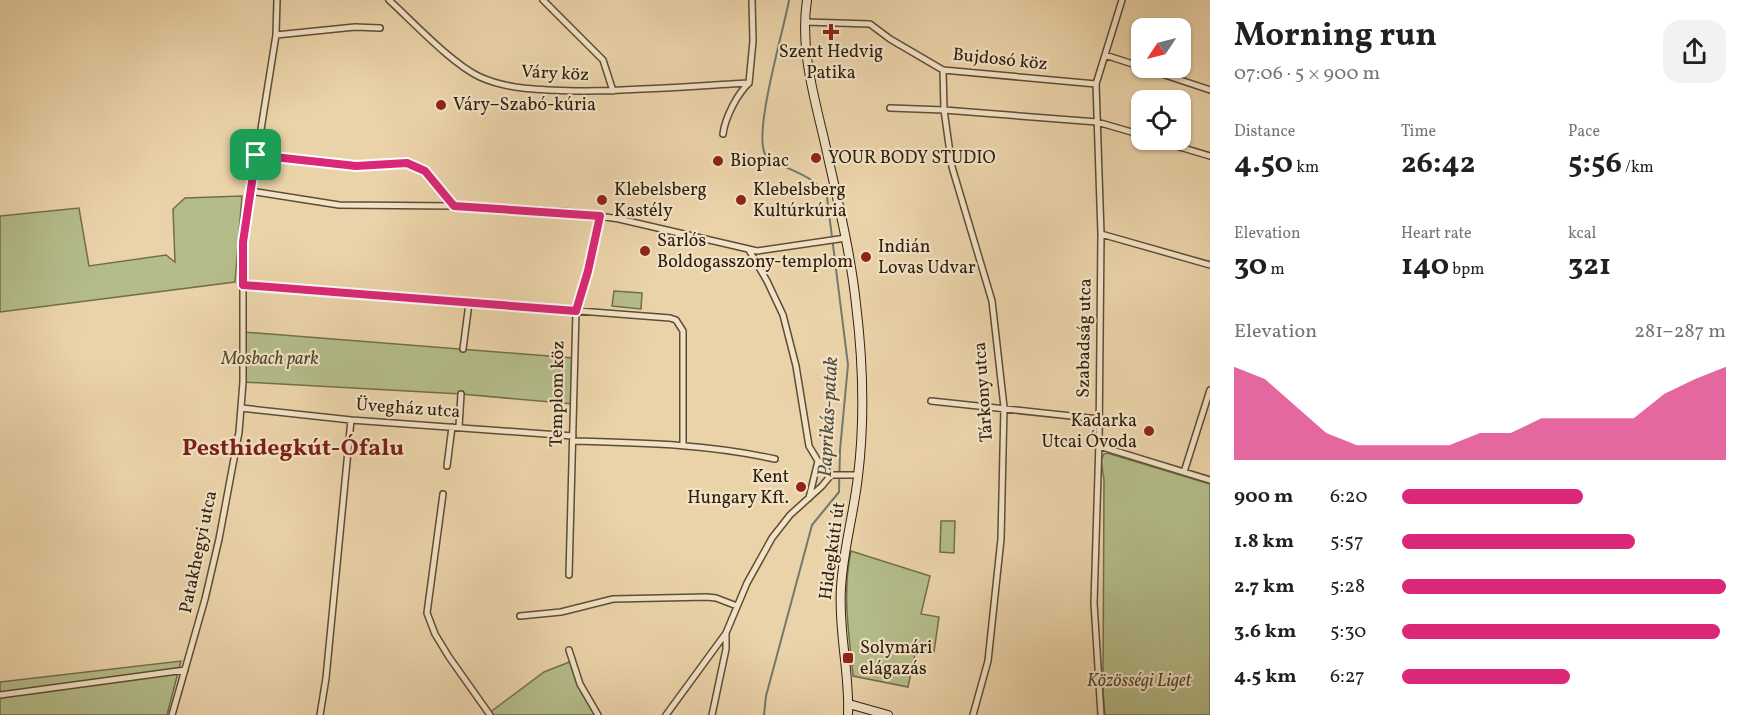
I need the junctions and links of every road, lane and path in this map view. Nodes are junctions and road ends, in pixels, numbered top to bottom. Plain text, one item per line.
1 (277, 0) edge
2 (389, 0) edge
3 (543, 0) edge
4 (752, 0) edge
5 (807, 0) edge
6 (1122, 0) edge
7 (805, 22) junction
8 (380, 28) dead end
9 (276, 35) junction
10 (1105, 54) junction
11 (1131, 63) edge
12 (943, 70) junction
13 (1175, 78) edge
14 (749, 83) junction
15 (1096, 84) junction
16 (1210, 90) edge
17 (613, 91) junction
18 (890, 108) dead end
19 (944, 110) junction
20 (1097, 122) junction
21 (1131, 132) edge
22 (723, 134) dead end
23 (1190, 150) edge
24 (256, 155) junction
25 (1210, 156) edge
26 (250, 191) junction
27 (454, 206) junction
28 (600, 216) junction
29 (1101, 234) junction
30 (842, 238) junction
31 (749, 250) junction
32 (1210, 265) edge
33 (243, 285) junction
34 (469, 303) junction
35 (576, 311) junction
36 (463, 349) dead end
37 (1210, 390) edge
38 (461, 394) dead end
39 (931, 401) dead end
40 (1004, 407) junction
41 (241, 408) junction
42 (1099, 419) junction
43 (351, 420) junction
44 (452, 427) junction
45 (459, 427) junction
46 (573, 439) junction
47 (682, 445) junction
48 (1099, 446) junction
49 (775, 459) dead end
50 (818, 461) junction
51 (447, 466) dead end
52 (1184, 472) junction
53 (833, 475) junction
54 (859, 475) junction
55 (1210, 480) edge
56 (443, 494) dead end
57 (809, 498) junction
58 (569, 575) dead end
59 (737, 606) junction
60 (520, 616) dead end
61 (726, 633) junction
62 (569, 650) dead end
63 (185, 670) junction
64 (0, 695) edge
65 (849, 704) junction
66 (172, 715) edge
67 (320, 715) edge
68 (490, 715) edge
69 (598, 715) edge
70 (666, 715) edge
71 (712, 715) edge
72 (848, 715) edge
73 (888, 715) edge
74 (973, 715) edge
75 (1101, 715) edge

1 - 9 street, Patakhegyi utca
2 - 17 street, Váry köz
3 - 17 street
4 - 14 street
5 - 7 main road, Hidegkúti út
6 - 10 street, Szabadság utca
7 - 12 street, Bujdosó köz
7 - 30 main road, Hidegkúti út
8 - 9 street
9 - 24 street, Patakhegyi utca
10 - 11 street
10 - 15 street, Szabadság utca
12 - 15 street, Bujdosó köz
12 - 19 street, Tárkony utca
13 - 16 street
14 - 17 street, Váry köz
14 - 22 street
15 - 20 street, Szabadság utca
18 - 19 street
19 - 20 street
19 - 40 street, Tárkony utca
20 - 21 street
20 - 29 street, Szabadság utca
23 - 25 street
24 - 26 street, Patakhegyi utca
24 - 27 street
26 - 27 street
26 - 33 street, Patakhegyi utca
27 - 28 street
28 - 31 street
28 - 35 street, Templom köz
29 - 32 street
29 - 42 street, Szabadság utca
30 - 31 street
30 - 54 main road, Hidegkúti út
31 - 50 street
33 - 34 street
33 - 41 street, Patakhegyi utca
34 - 35 street
34 - 36 street
35 - 46 street, Templom köz
35 - 47 street
37 - 52 street
38 - 45 street
39 - 40 street
40 - 42 street
40 - 74 street, Tárkony utca
41 - 43 street, Üvegház utca
41 - 63 street, Patakhegyi utca
42 - 48 street, Szabadság utca
43 - 44 street, Üvegház utca
43 - 67 street
44 - 45 street, Üvegház utca
44 - 51 street
45 - 46 street, Üvegház utca
46 - 47 street, Üvegház utca
46 - 58 street, Templom köz
47 - 49 street, Üvegház utca
48 - 52 street
48 - 75 street, Szabadság utca
50 - 53 street
50 - 57 street
52 - 55 street
53 - 54 street
53 - 57 street
54 - 65 main road, Hidegkúti út
56 - 68 street
57 - 59 street
59 - 60 street
59 - 61 street
61 - 70 street
61 - 71 street
62 - 69 street
63 - 64 street
63 - 66 street, Patakhegyi utca
65 - 72 main road, Hidegkúti út
65 - 73 main road

